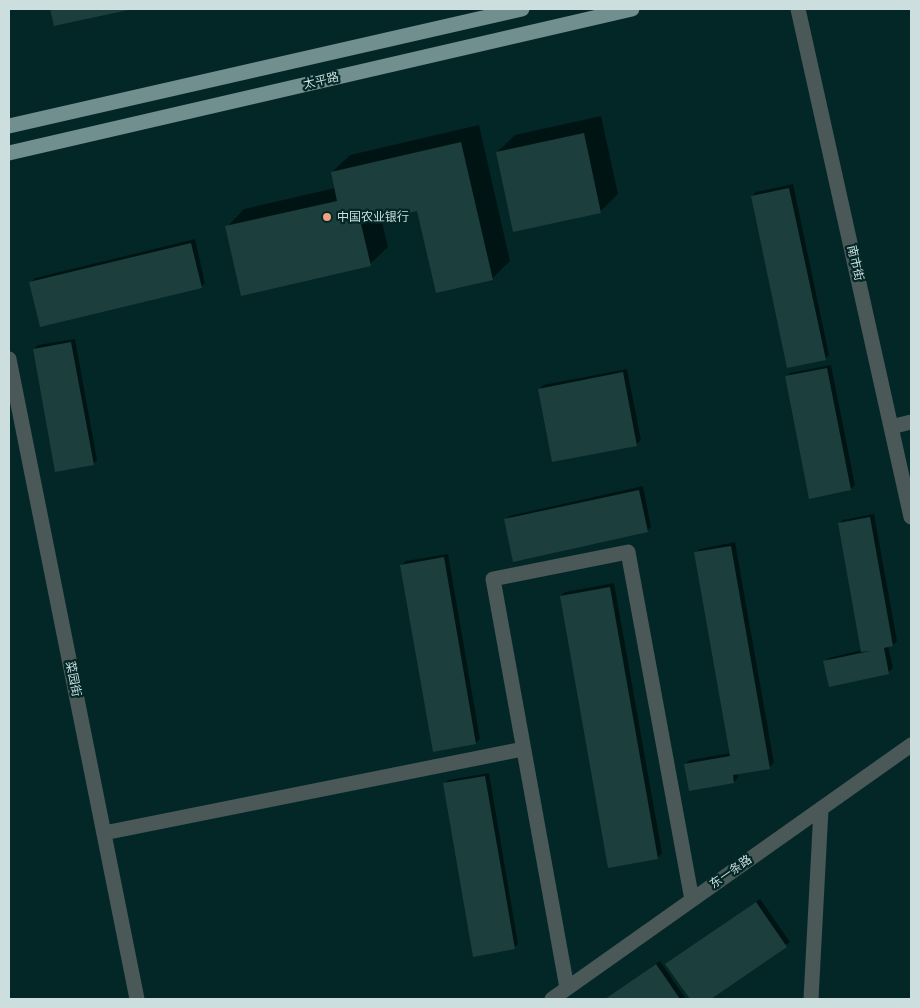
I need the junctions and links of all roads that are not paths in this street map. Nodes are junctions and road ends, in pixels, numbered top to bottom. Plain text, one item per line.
1 (522, 9) edge
2 (632, 9) edge
3 (798, 9) edge
4 (9, 126) edge
5 (9, 152) edge
6 (9, 359) edge
7 (911, 422) edge
8 (891, 427) junction
9 (911, 517) edge
10 (911, 745) edge
11 (523, 749) junction
12 (821, 809) junction
13 (104, 833) junction
14 (692, 900) junction
15 (567, 988) junction
16 (137, 999) edge
17 (552, 999) edge
18 (811, 999) edge

1 - 4 main road, 太平路
2 - 5 main road, 太平路
3 - 8 street, 南市街
6 - 13 street, 菜园街
7 - 8 street
8 - 9 street, 南市街
10 - 12 street, 东一条路
11 - 13 street
11 - 14 street
11 - 15 street
12 - 14 street, 东一条路
12 - 18 street
13 - 16 street, 菜园街
14 - 15 street, 东一条路
15 - 17 street, 东一条路

